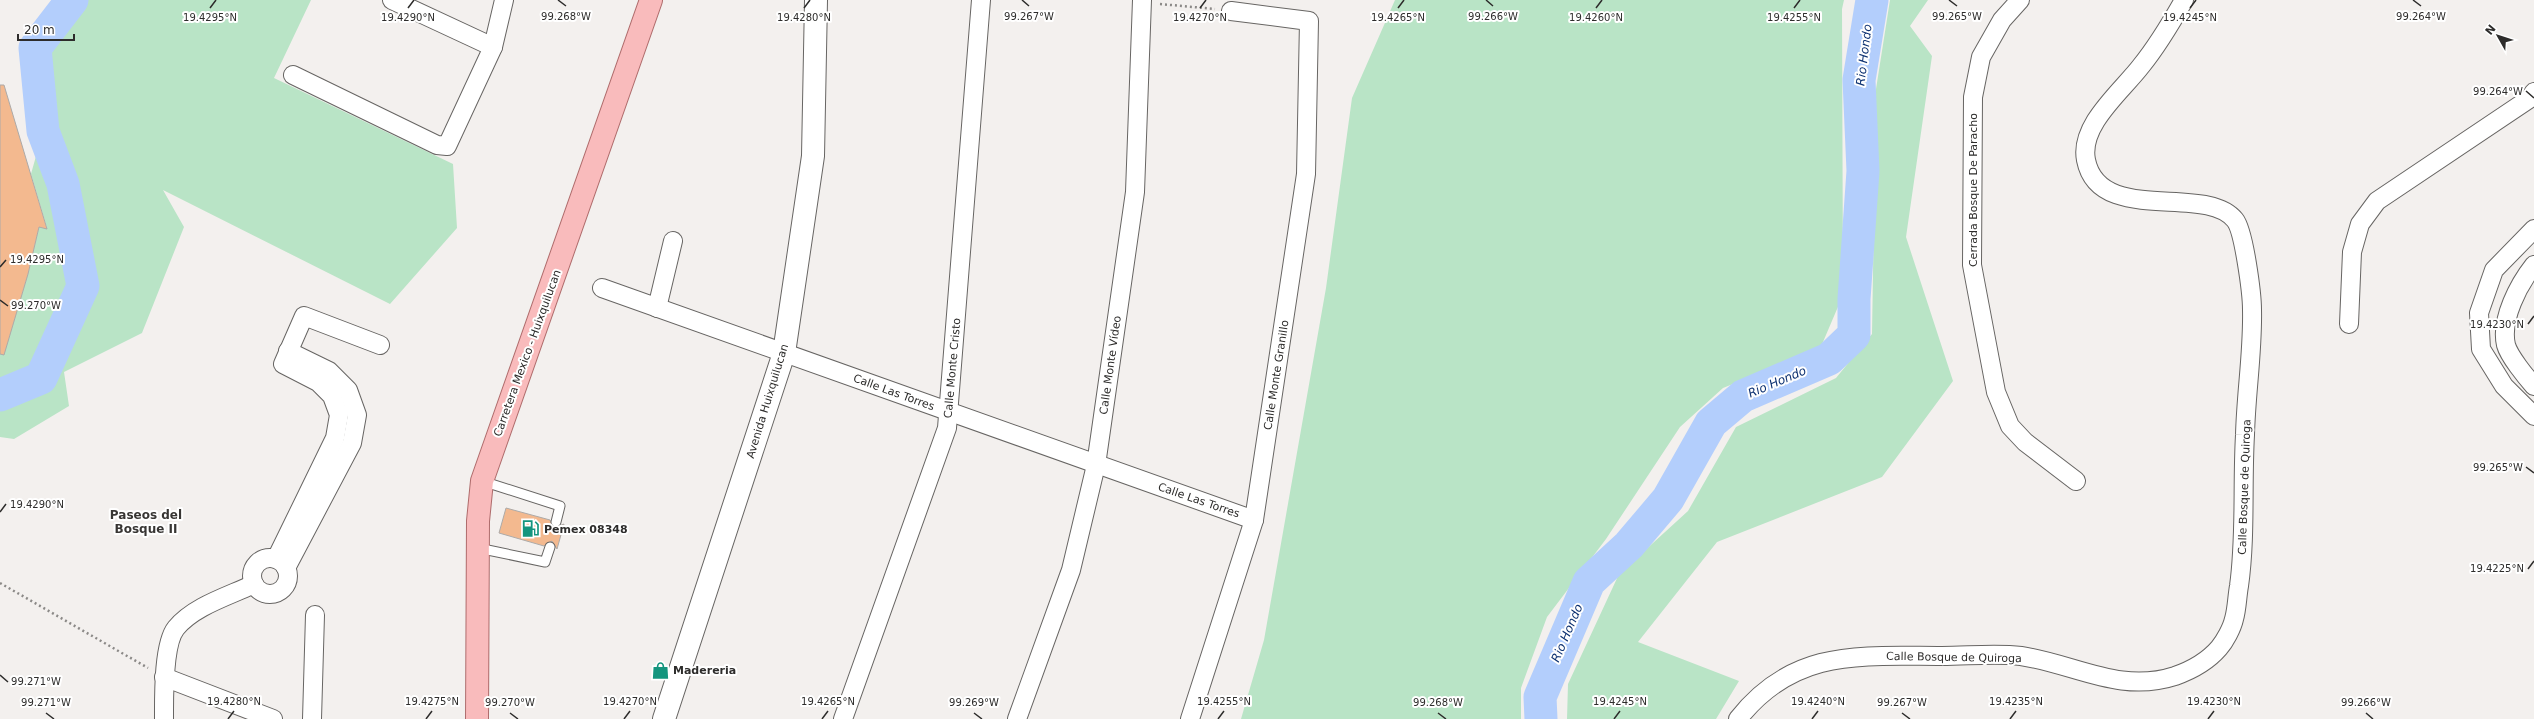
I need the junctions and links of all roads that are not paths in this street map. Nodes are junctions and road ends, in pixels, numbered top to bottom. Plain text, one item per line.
1 (392, 0) edge
2 (504, 0) edge
3 (651, 0) edge
4 (816, 0) edge
5 (982, 0) edge
6 (2020, 0) edge
7 (2184, 0) edge
8 (1142, 1) edge
9 (1232, 11) road end
10 (493, 47) junction
11 (293, 75) dead end
12 (2534, 92) edge
13 (2534, 229) edge
14 (673, 241) dead end
15 (2534, 265) edge
16 (602, 288) dead end
17 (657, 308) junction
18 (2349, 324) dead end
19 (380, 345) dead end
20 (784, 353) junction
21 (2534, 386) edge
22 (948, 412) junction
23 (2534, 416) edge
24 (1096, 465) junction
25 (482, 481) junction
26 (2076, 482) dead end
27 (1254, 520) junction
28 (556, 522) dead end
29 (550, 547) dead end
30 (478, 548) junction
31 (281, 564) junction
32 (254, 584) junction
33 (315, 615) dead end
34 (164, 677) junction
35 (164, 719) edge
36 (273, 719) edge
37 (312, 719) edge
38 (477, 719) edge
39 (664, 719) edge
40 (842, 719) edge
41 (1017, 719) edge
42 (1190, 719) edge
43 (1738, 719) edge

1 - 10 street
2 - 10 street
3 - 25 main road, Carretera Mexico - Huixquilucan
4 - 20 street, Avenida Huixquilucan
5 - 22 street, Calle Monte Cristo
6 - 26 street, Cerrada Bosque De Paracho
7 - 43 street, Calle Bosque de Quiroga
8 - 24 street, Calle Monte Vídeo
9 - 27 street, Calle Monte Granillo
10 - 11 street
12 - 18 street
13 - 23 street
14 - 17 street
15 - 21 street
16 - 17 street, Calle Las Torres
17 - 20 street, Calle Las Torres
19 - 31 street
20 - 22 street, Calle Las Torres
20 - 39 street, Avenida Huixquilucan
22 - 24 street, Calle Las Torres
22 - 40 street, Calle Monte Cristo
24 - 27 street, Calle Las Torres
24 - 41 street, Calle Monte Vídeo
25 - 28 lane
25 - 30 main road, Carretera Mexico - Huixquilucan
27 - 42 street, Calle Monte Granillo
29 - 30 lane
30 - 38 main road, Carretera Mexico - Huixquilucan
31 - 32 street
31 - 32 street
32 - 34 street
33 - 37 street
34 - 35 street
34 - 36 street

